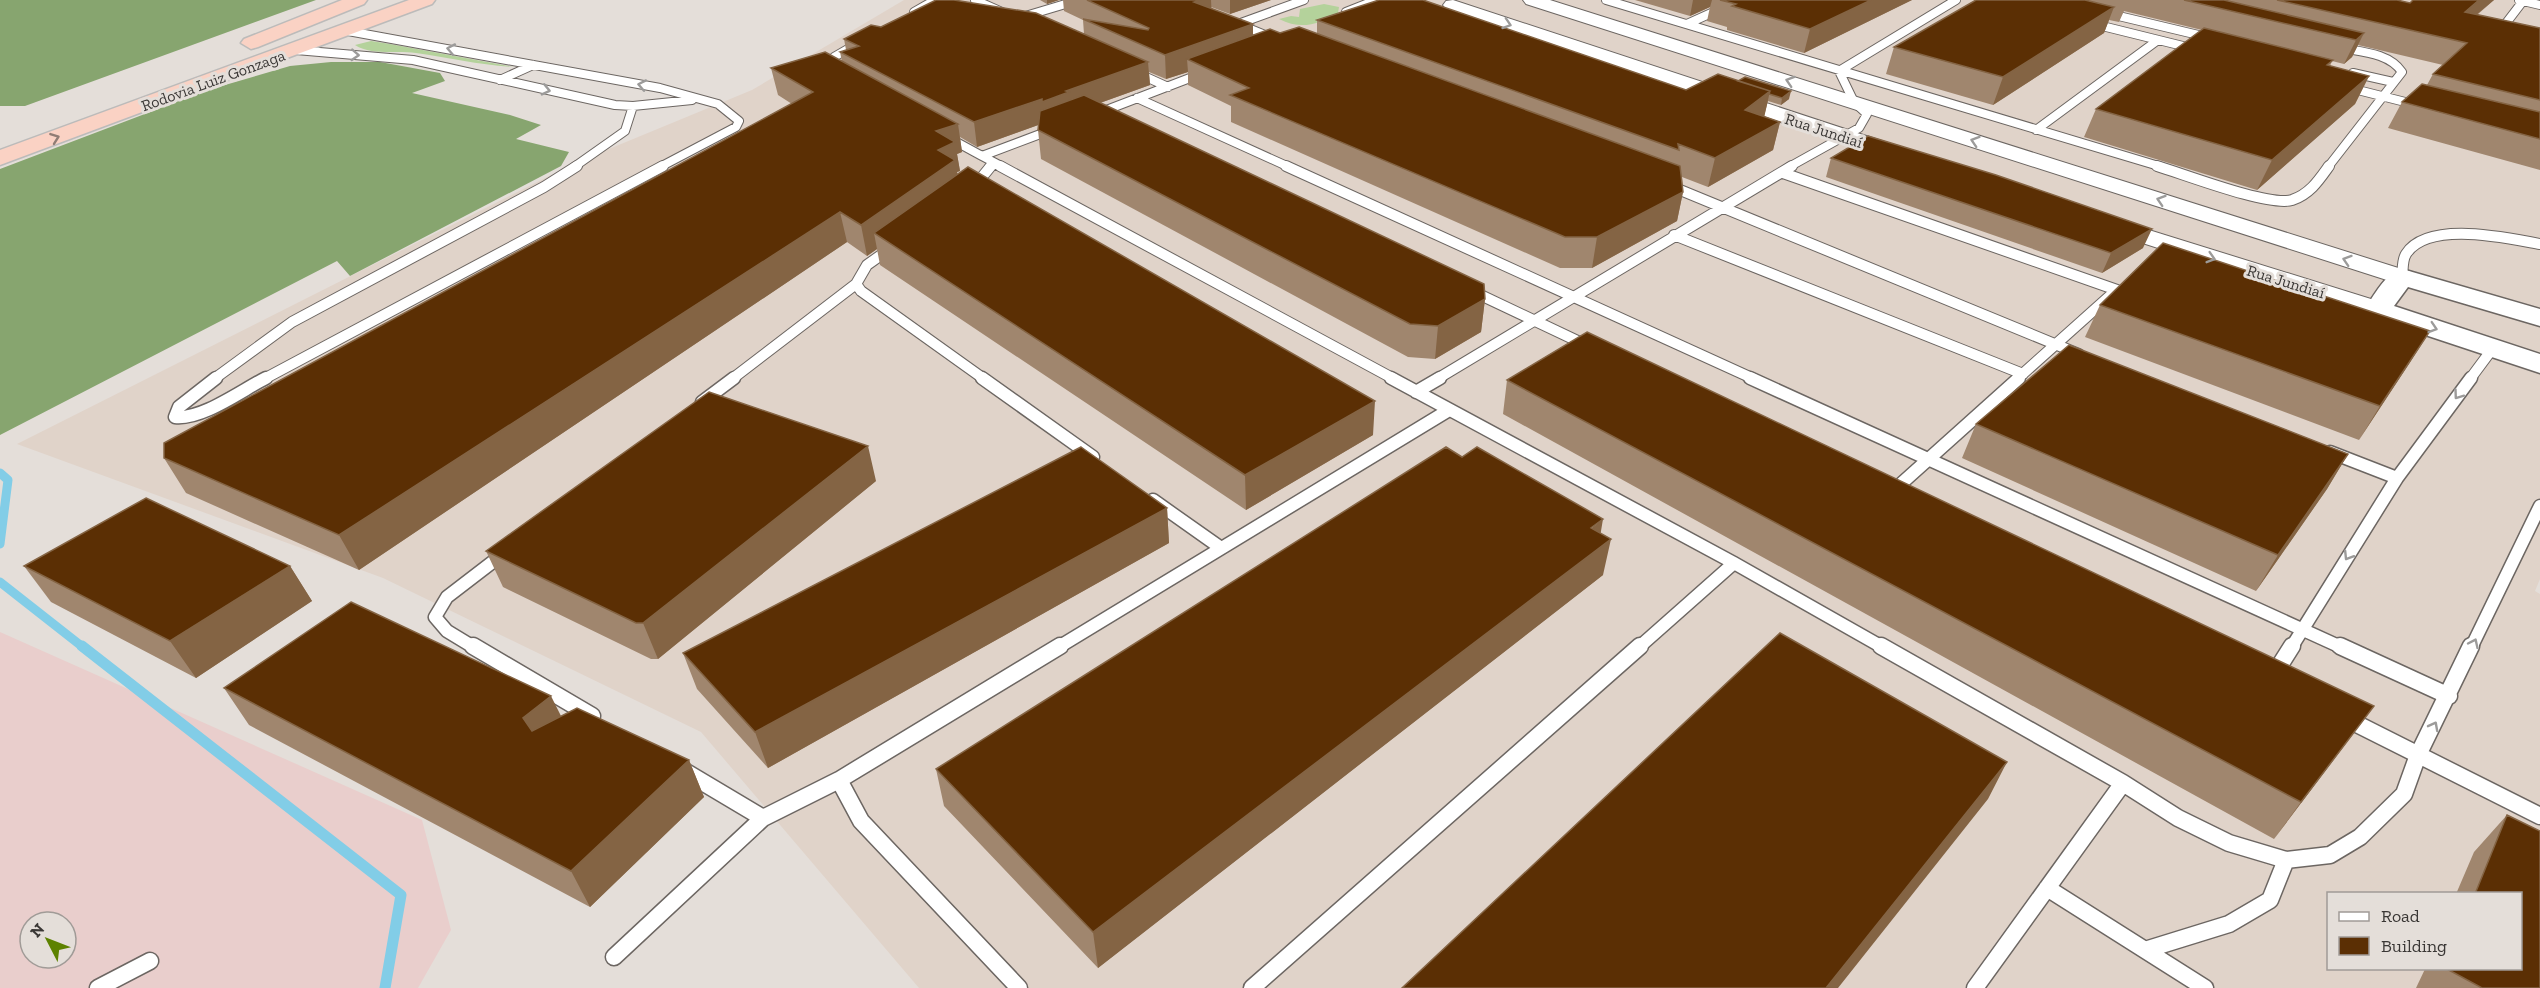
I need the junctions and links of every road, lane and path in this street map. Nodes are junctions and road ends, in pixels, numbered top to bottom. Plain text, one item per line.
1 (358, 0) edge
2 (935, 0) edge
3 (975, 0) edge
4 (1079, 0) edge
5 (1304, 0) edge
6 (1376, 0) edge
7 (1484, 0) edge
8 (1532, 0) edge
9 (1606, 0) edge
10 (1740, 0) edge
11 (1956, 0) edge
12 (435, 1) edge
13 (2521, 1) edge
14 (2540, 5) edge
15 (389, 8) edge
16 (2097, 11) edge
17 (1007, 14) edge
18 (906, 16) edge
19 (1337, 18) edge
20 (2078, 20) edge
21 (1029, 24) edge
22 (1687, 24) junction
23 (348, 31) junction
24 (866, 39) edge
25 (2158, 40) junction
26 (2492, 40) edge
27 (2222, 41) edge
28 (2336, 46) edge
29 (296, 50) junction
30 (1264, 51) edge
31 (2201, 51) edge
32 (533, 65) junction
33 (1125, 67) edge
34 (1210, 71) edge
35 (1839, 71) junction
36 (2347, 71) edge
37 (169, 77) junction
38 (836, 77) edge
39 (500, 80) junction
40 (2393, 82) junction
41 (2340, 86) edge
42 (1168, 87) junction
43 (2381, 96) junction
44 (1137, 98) junction
45 (699, 99) junction
46 (1854, 102) junction
47 (633, 106) junction
48 (2426, 107) edge
49 (1114, 125) edge
50 (1059, 127) edge
51 (2036, 130) junction
52 (940, 134) edge
53 (1843, 136) junction
54 (0, 139) edge
55 (982, 156) junction
56 (0, 158) edge
57 (1922, 162) edge
58 (993, 163) junction
59 (1783, 173) junction
60 (1656, 180) edge
61 (962, 198) edge
62 (1723, 205) junction
63 (2089, 218) edge
64 (1674, 235) junction
65 (905, 238) edge
66 (2540, 244) edge
67 (2403, 278) junction
68 (856, 284) junction
69 (1459, 285) edge
70 (1573, 297) junction
71 (2378, 310) junction
72 (2540, 318) edge
73 (1534, 320) junction
74 (2056, 345) junction
75 (2493, 348) junction
76 (1597, 351) edge
77 (2090, 357) edge
78 (2540, 364) edge
79 (2024, 374) junction
80 (1416, 392) junction
81 (694, 408) edge
82 (1449, 410) junction
83 (2320, 448) edge
84 (1929, 459) junction
85 (1104, 465) edge
86 (2397, 478) junction
87 (1143, 492) edge
88 (1892, 492) edge
89 (2540, 506) edge
90 (513, 546) edge
91 (1221, 548) junction
92 (1734, 564) junction
93 (2302, 630) junction
94 (2270, 681) edge
95 (2449, 696) junction
96 (2334, 713) edge
97 (600, 722) edge
98 (2418, 755) junction
99 (672, 764) edge
100 (838, 780) junction
101 (2123, 783) junction
102 (2540, 816) edge
103 (763, 818) junction
104 (2286, 860) junction
105 (2047, 888) junction
106 (2145, 950) junction
107 (614, 957) dead end
108 (150, 960) dead end
109 (98, 988) edge
110 (1019, 988) edge
111 (1252, 988) edge
112 (1975, 988) edge
113 (2205, 988) edge

1 - 37 highway
2 - 18 lane
3 - 17 lane
4 - 21 lane
5 - 30 lane
6 - 19 lane
7 -> 53 street, Rua Jundiaí
46 -> 8 street, Rua Jundiaí
9 - 22 lane
10 - 22 lane
11 - 35 lane
12 - 15 highway
13 - 14 lane
13 - 26 lane
15 - 23 highway, Rodovia Luiz Gonzaga
15 - 37 highway, Rodovia Luiz Gonzaga
16 - 27 lane
20 - 25 lane
22 - 35 lane
23 - 29 highway, Rodovia Luiz Gonzaga
32 -> 23 lane
24 - 38 lane
25 - 31 lane
25 - 51 lane
28 - 40 lane
29 -> 39 lane
56 -> 29 highway, Rodovia Luiz Gonzaga
32 - 39 lane
45 -> 32 lane
33 - 42 lane
34 - 42 lane
35 - 46 lane
35 - 51 lane
36 - 40 lane
37 - 54 highway, Rodovia Luiz Gonzaga
39 -> 47 lane
40 - 43 lane
41 - 43 lane
42 - 44 lane
43 - 48 lane
43 - 51 lane
44 - 49 lane
44 - 70 lane
45 - 47 lane
45 - 47 lane
46 - 53 lane
67 -> 46 street, Rua Jundiaí
50 - 55 lane
52 - 55 lane
53 - 57 street, Rua Jundiaí
53 - 59 lane
55 - 58 lane
58 - 61 lane
58 - 80 lane
59 - 62 lane
59 - 74 lane
60 - 62 lane
62 - 64 lane
62 - 74 lane
63 -> 71 street, Rua Jundiaí
64 - 70 lane
64 - 79 lane
65 - 68 lane
66 - 67 lane
67 - 71 main road
67 - 72 main road, Rua Jundiaí
68 - 81 lane
68 - 85 lane
69 - 73 lane
70 - 73 lane
70 - 84 lane
71 -> 75 main road, Rua Jundiaí
73 - 76 lane
73 - 80 lane
74 - 77 lane
74 - 79 lane
75 - 78 main road, Rua Jundiaí
75 -> 86 lane
79 - 84 lane
80 - 82 lane
82 - 91 lane
82 - 92 lane
83 - 86 lane
84 - 88 lane
84 - 93 lane
86 -> 93 lane
87 - 91 lane
95 -> 89 lane
90 - 97 lane
91 - 100 lane
92 - 101 lane
92 - 111 lane
93 - 94 lane
93 - 95 lane
98 -> 95 lane
96 - 98 lane
98 - 102 lane
98 - 104 lane
99 - 103 lane
100 - 103 lane
100 - 110 lane
101 - 104 lane
101 - 105 lane
103 - 107 lane
104 - 106 lane
105 - 106 lane
105 - 112 lane
106 - 113 lane
108 - 109 lane

